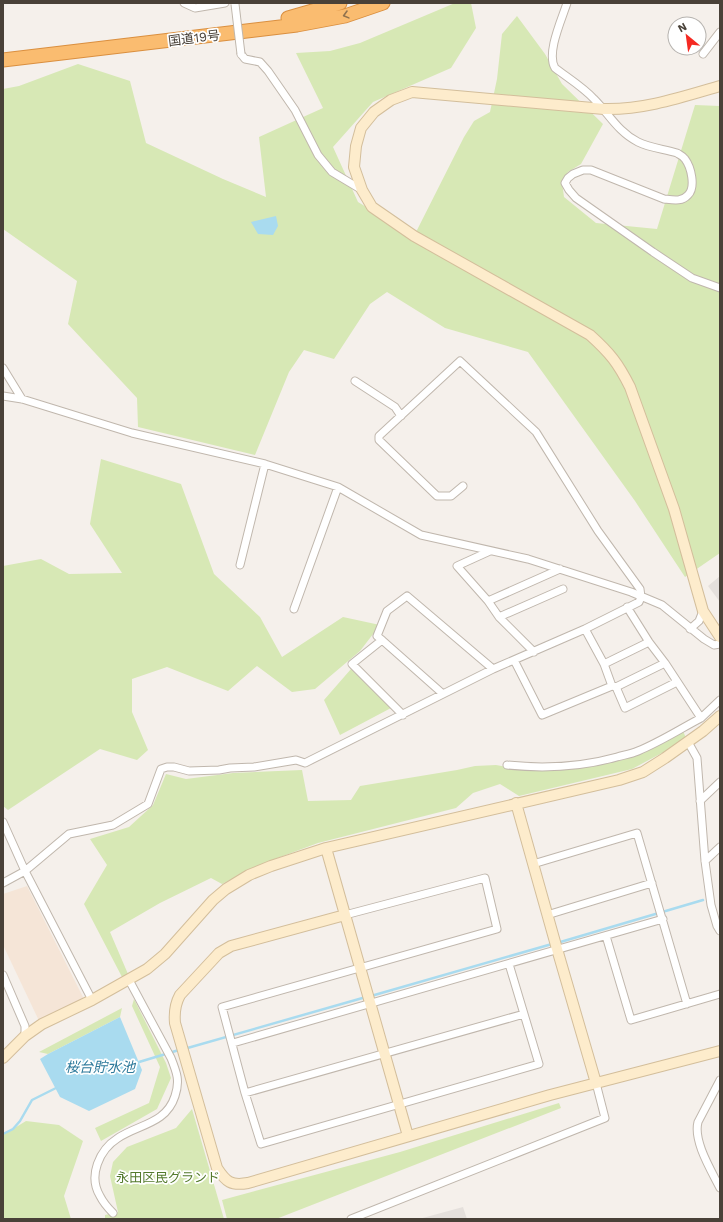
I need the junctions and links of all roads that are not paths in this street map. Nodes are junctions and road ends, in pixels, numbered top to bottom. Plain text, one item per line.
1 (184, 3) edge
2 (225, 3) edge
3 (340, 3) edge
4 (383, 3) edge
5 (567, 3) edge
6 (234, 4) edge
7 (720, 32) edge
8 (707, 48) edge
9 (3, 56) edge
10 (3, 60) edge
11 (720, 86) edge
12 (604, 109) junction
13 (362, 190) junction
14 (720, 288) edge
15 (3, 368) edge
16 (355, 381) dead end
17 (3, 396) edge
18 (22, 398) junction
19 (401, 416) junction
20 (265, 464) junction
21 (463, 486) dead end
22 (338, 487) junction
23 (490, 551) junction
24 (240, 565) dead end
25 (560, 569) junction
26 (563, 589) dead end
27 (641, 597) junction
28 (488, 601) junction
29 (627, 608) junction
30 (294, 609) dead end
31 (703, 611) junction
32 (499, 617) junction
33 (585, 629) junction
34 (690, 629) junction
35 (720, 637) edge
36 (382, 640) junction
37 (649, 642) junction
38 (720, 644) edge
39 (534, 652) junction
40 (514, 660) junction
41 (665, 663) junction
42 (604, 664) junction
43 (493, 669) junction
44 (677, 682) junction
45 (614, 686) junction
46 (444, 694) junction
47 (720, 700) edge
48 (403, 715) junction
49 (720, 716) edge
50 (700, 718) junction
51 (688, 742) junction
52 (507, 765) dead end
53 (720, 782) edge
54 (700, 801) junction
55 (516, 803) junction
56 (3, 822) edge
57 (720, 847) edge
58 (326, 848) junction
59 (705, 861) junction
60 (533, 864) junction
61 (25, 871) junction
62 (3, 883) edge
63 (652, 883) junction
64 (345, 915) junction
65 (547, 915) junction
66 (717, 917) edge
67 (663, 919) junction
68 (720, 931) edge
69 (606, 936) junction
70 (557, 949) junction
71 (510, 964) junction
72 (360, 967) junction
73 (3, 975) edge
74 (129, 980) junction
75 (720, 994) edge
76 (92, 1000) junction
77 (370, 1003) junction
78 (687, 1004) junction
79 (524, 1014) junction
80 (25, 1036) junction
81 (233, 1043) junction
82 (720, 1051) edge
83 (385, 1053) junction
84 (3, 1058) edge
85 (720, 1080) edge
86 (596, 1083) junction
87 (245, 1093) junction
88 (399, 1103) junction
89 (408, 1136) junction
90 (720, 1188) edge
91 (112, 1213) dead end
92 (351, 1219) edge

1 - 2 street
3 - 9 highway, 国道19号
4 -> 10 highway, 国道19号
5 - 12 street
6 - 13 street, bridge
7 - 8 street
11 - 12 street
12 - 13 street
12 - 14 street
13 - 31 street
15 - 18 street
16 - 19 street
17 - 18 street
18 - 20 street
19 - 21 street
19 - 27 street
20 - 22 street
20 - 24 street
22 - 23 street
22 - 30 street
23 - 25 street
23 - 28 street
25 - 27 street
25 - 28 street
26 - 32 street
27 - 29 street
27 - 34 street
28 - 32 street
29 - 33 street
29 - 37 street
31 - 34 street
31 - 35 street
32 - 39 street
33 - 39 street
33 - 42 street
34 - 38 street
36 - 43 street
36 - 46 street
36 - 48 street
37 - 41 street
37 - 42 street
39 - 40 street
40 - 43 street
40 - 45 street
41 - 44 street
41 - 45 street
42 - 45 street
43 - 46 street
44 - 45 street
44 - 50 street
46 - 48 street
47 - 50 street
48 - 61 street
49 - 51 street
50 - 52 street
51 - 54 street
51 - 55 street
53 - 54 street
54 - 59 street
55 - 58 street
55 - 60 street
56 - 61 street
57 - 59 street
58 - 64 street
58 - 74 street
59 - 66 street
60 - 63 street
60 - 65 street
61 - 62 street
61 - 76 street
63 - 65 street
63 - 67 street
64 - 72 street
64 - 72 street
64 - 89 street
65 - 70 street
66 - 68 street
67 - 69 street
67 - 78 street
69 - 70 street
69 - 78 street
70 - 71 street
70 - 86 street
71 - 77 street
71 - 79 street
72 - 77 street
72 - 81 street
73 - 80 street
74 - 76 street
74 - 91 street
75 - 78 street
76 - 80 street
77 - 81 street
77 - 83 street
79 - 83 street
79 - 88 street
80 - 84 street
81 - 87 street
82 - 86 street
83 - 87 street
83 - 88 street
85 - 90 street
86 - 89 street
86 - 92 street
87 - 88 street
88 - 89 street

